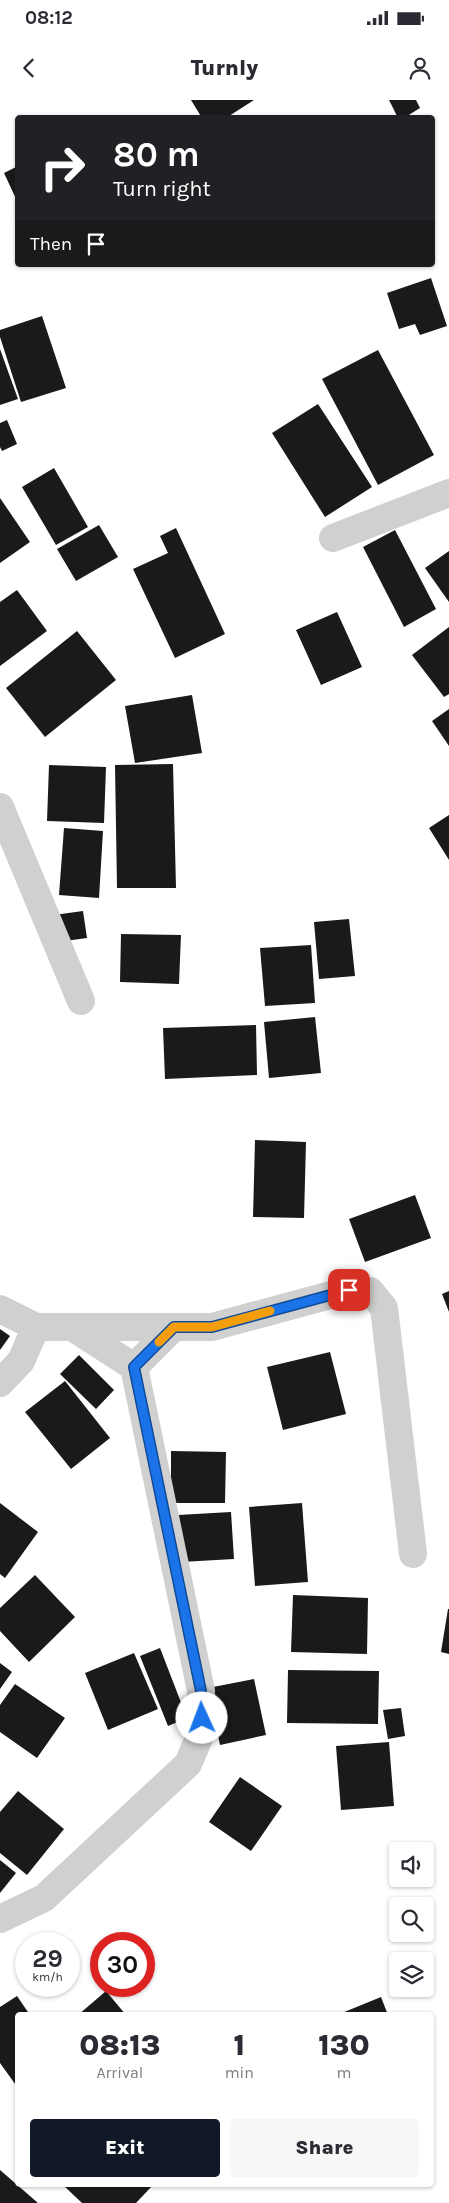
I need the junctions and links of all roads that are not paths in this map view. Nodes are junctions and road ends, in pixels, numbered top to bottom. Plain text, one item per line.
1 (449, 493) edge
2 (333, 538) dead end
3 (0, 808) edge
4 (81, 1001) dead end
5 (0, 1309) edge
6 (36, 1327) junction
7 (72, 1327) junction
8 (174, 1327) junction
9 (134, 1367) junction
10 (0, 1383) edge
11 (413, 1554) dead end
12 (0, 1919) edge

1 - 2 street
3 - 4 street
5 - 6 street
6 - 7 street
6 - 10 street
7 - 8 street
7 - 9 street
8 - 9 street
8 - 11 street
9 - 12 street

